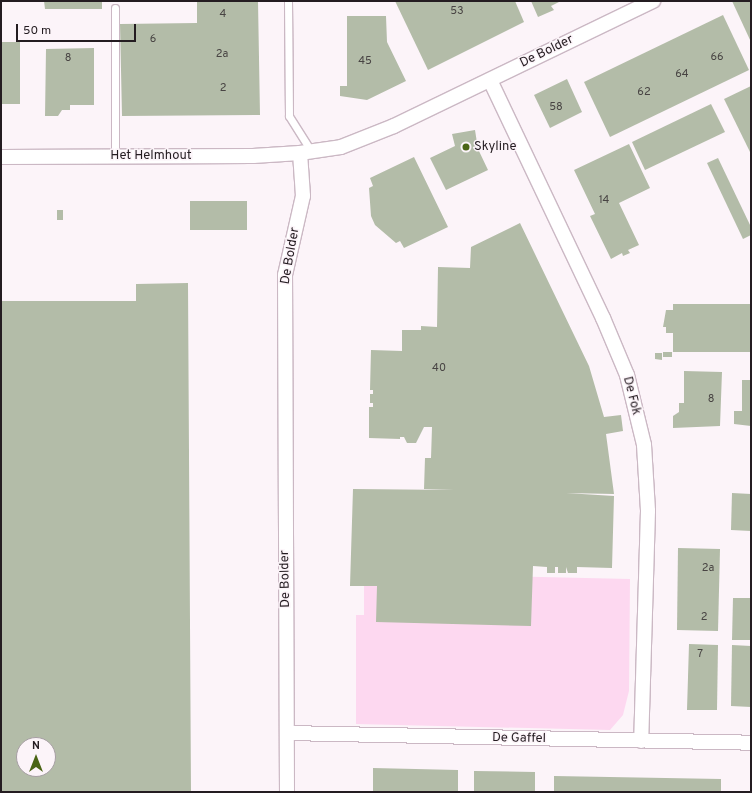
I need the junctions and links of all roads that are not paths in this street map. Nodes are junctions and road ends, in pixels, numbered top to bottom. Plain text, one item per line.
1 (288, 1) edge
2 (653, 1) edge
3 (115, 8) dead end
4 (490, 80) junction
5 (306, 152) junction
6 (115, 156) junction
7 (1, 157) edge
8 (287, 733) junction
9 (642, 741) junction
10 (751, 743) edge
11 (287, 792) edge

1 - 5 lane
2 - 4 street, De Bolder
3 - 6 lane
4 - 5 street, De Bolder
4 - 9 street, De Fok
5 - 6 street, Het Helmhout
5 - 8 street, De Bolder
6 - 7 street, Het Helmhout
8 - 9 street, De Gaffel
8 - 11 street, De Bolder
9 - 10 street, De Gaffel

